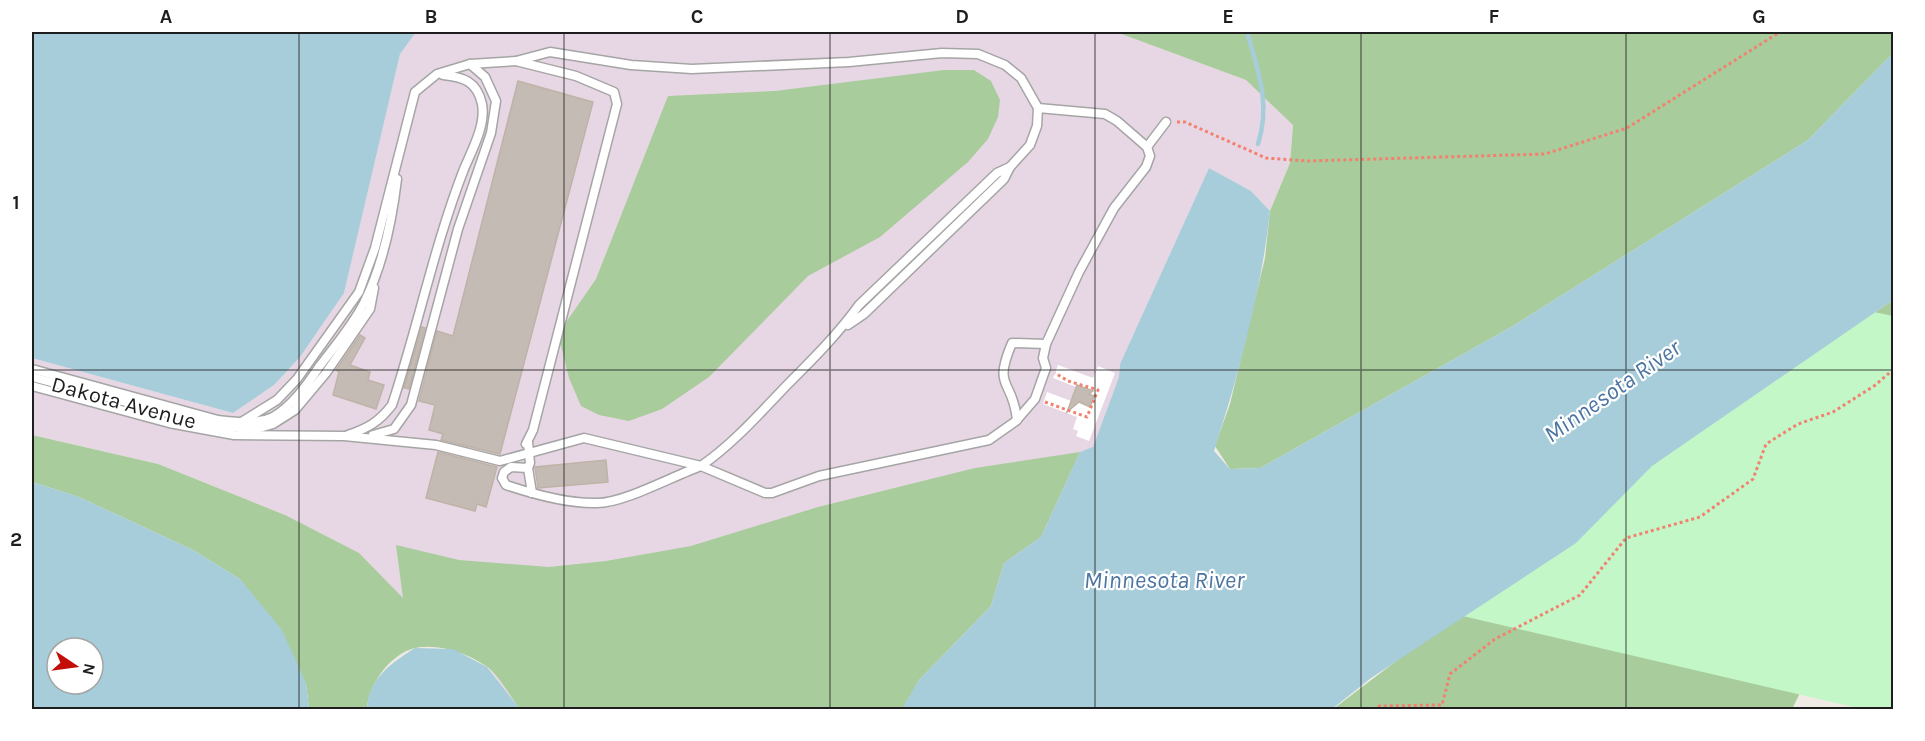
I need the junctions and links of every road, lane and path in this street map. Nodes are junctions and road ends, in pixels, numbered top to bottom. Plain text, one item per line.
1 (1780, 32) edge
2 (516, 61) junction
3 (470, 64) junction
4 (437, 74) junction
5 (1038, 108) junction
6 (1166, 122) joint
7 (402, 138) junction
8 (1147, 147) junction
9 (379, 264) junction
10 (1046, 344) junction
11 (1046, 368) junction
12 (32, 369) edge
13 (1893, 369) edge
14 (32, 377) edge
15 (32, 386) edge
16 (1035, 399) junction
17 (1017, 420) junction
18 (240, 423) junction
19 (344, 436) junction
20 (528, 442) junction
21 (528, 452) junction
22 (500, 461) junction
23 (701, 466) junction
24 (528, 468) junction
25 (532, 493) junction
26 (1373, 710) edge

1 - 6 path
2 - 3 lane
2 - 5 lane
2 - 20 lane
3 - 4 lane
3 - 19 lane
4 - 7 lane
4 - 19 lane
5 - 8 lane
5 - 23 lane
6 - 8 lane
7 - 9 lane
7 - 18 lane
8 - 10 lane
9 - 14 lane, Dakota Avenue
9 - 18 lane
10 - 11 lane
10 - 17 lane
11 - 16 lane
11 - 16 path
12 - 18 lane
13 - 26 path
15 - 19 lane
16 - 17 lane
17 - 23 lane
19 - 22 lane
20 - 21 lane
20 - 22 lane
21 - 22 lane
21 - 23 lane
21 - 24 lane
23 - 25 lane
24 - 25 lane
24 - 25 lane

